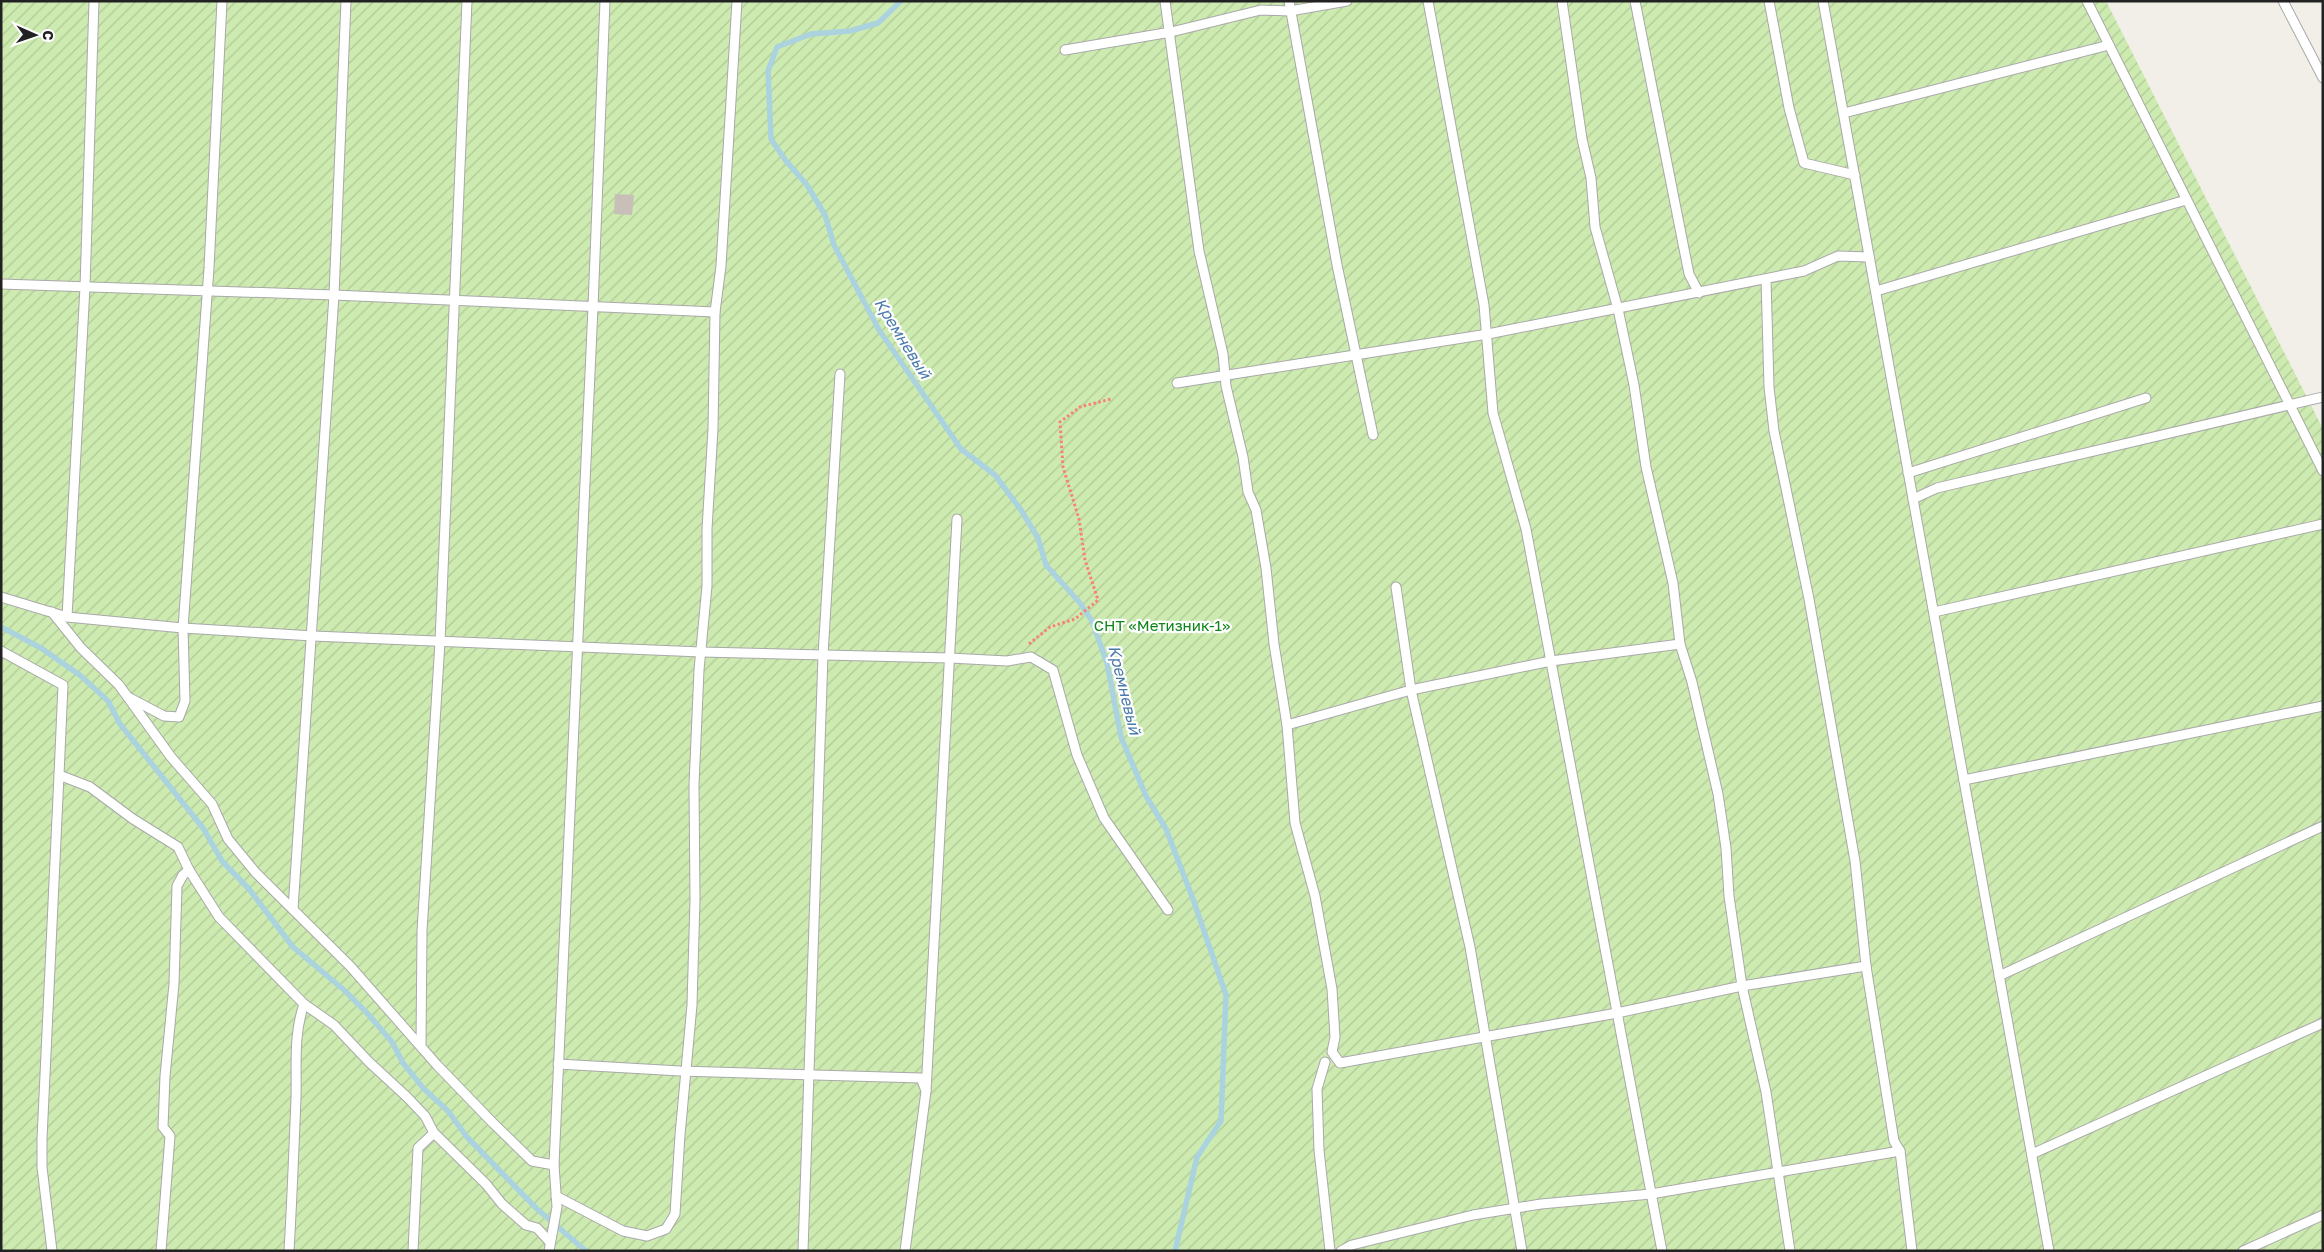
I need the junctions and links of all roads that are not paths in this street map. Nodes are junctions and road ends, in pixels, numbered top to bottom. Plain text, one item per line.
1 (94, 1) edge
2 (222, 1) edge
3 (346, 1) edge
4 (467, 1) edge
5 (605, 1) edge
6 (737, 1) edge
7 (1165, 1) edge
8 (1288, 1) edge
9 (1346, 1) edge
10 (1428, 1) edge
11 (1562, 1) edge
12 (1635, 1) edge
13 (1769, 1) edge
14 (1823, 1) edge
15 (2086, 1) edge
16 (2283, 1) edge
17 (1290, 11) junction
18 (1171, 32) junction
19 (2108, 45) junction
20 (1065, 50) dead end
21 (2323, 78) edge
22 (1844, 113) junction
23 (1855, 175) junction
24 (2186, 200) junction
25 (1869, 256) junction
26 (1766, 279) junction
27 (1, 284) edge
28 (85, 287) junction
29 (208, 291) junction
30 (1876, 291) junction
31 (1699, 293) junction
32 (334, 295) junction
33 (455, 302) junction
34 (593, 307) junction
35 (1618, 309) junction
36 (714, 312) junction
37 (1488, 334) junction
38 (1356, 355) junction
39 (840, 374) dead end
40 (1225, 376) junction
41 (1177, 383) dead end
42 (2323, 397) edge
43 (2146, 398) dead end
44 (2289, 404) junction
45 (1373, 436) dead end
46 (2323, 471) edge
47 (1908, 473) junction
48 (1913, 500) junction
49 (957, 519) dead end
50 (2323, 524) edge
51 (1396, 587) dead end
52 (1, 597) edge
53 (52, 612) junction
54 (1934, 612) junction
55 (67, 617) junction
56 (183, 628) junction
57 (313, 636) junction
58 (440, 642) junction
59 (1680, 644) junction
60 (577, 648) junction
61 (1, 651) edge
62 (701, 652) junction
63 (823, 655) junction
64 (950, 658) junction
65 (1551, 661) junction
66 (1411, 690) junction
67 (128, 697) junction
68 (2323, 706) edge
69 (1287, 726) junction
70 (59, 775) junction
71 (1964, 780) junction
72 (2323, 826) edge
73 (189, 870) junction
74 (294, 909) junction
75 (1168, 910) dead end
76 (1866, 966) junction
77 (2000, 976) junction
78 (1742, 986) junction
79 (304, 1004) junction
80 (1617, 1014) junction
81 (2323, 1023) edge
82 (1485, 1036) junction
83 (421, 1046) junction
84 (1324, 1062) dead end
85 (558, 1064) junction
86 (686, 1071) junction
87 (809, 1075) junction
88 (926, 1091) junction
89 (434, 1133) junction
90 (1900, 1151) junction
91 (2032, 1154) junction
92 (554, 1166) junction
93 (1780, 1172) junction
94 (1651, 1194) junction
95 (556, 1196) junction
96 (1516, 1208) junction
97 (2323, 1215) edge
98 (549, 1246) edge
99 (52, 1251) edge
100 (161, 1251) edge
101 (288, 1251) edge
102 (413, 1251) edge
103 (803, 1251) edge
104 (905, 1251) edge
105 (1330, 1251) edge
106 (1341, 1251) edge
107 (1522, 1251) edge
108 (1662, 1251) edge
109 (1790, 1251) edge
110 (1912, 1251) edge
111 (2049, 1251) edge
112 (2243, 1251) edge

1 - 28 lane
2 - 29 lane
3 - 32 lane
4 - 33 lane
5 - 34 lane
6 - 36 lane
7 - 18 lane
8 - 17 lane
9 - 17 lane
10 - 37 lane
11 - 35 lane
12 - 31 lane
13 - 23 lane
14 - 22 lane
15 - 19 lane
16 - 21 lane
17 - 18 lane
17 - 38 lane
18 - 20 lane
18 - 40 lane
19 - 22 lane
19 - 24 lane
22 - 23 lane
23 - 25 lane
24 - 30 lane
24 - 44 lane
25 - 26 lane
25 - 30 lane
26 - 31 lane
26 - 76 lane
27 - 28 lane
28 - 29 lane
28 - 55 lane
29 - 32 lane
29 - 56 lane
30 - 47 lane
31 - 35 lane
32 - 33 lane
32 - 57 lane
33 - 34 lane
33 - 58 lane
34 - 36 lane
34 - 60 lane
35 - 37 lane
35 - 59 lane
36 - 62 lane
37 - 38 lane
37 - 65 lane
38 - 40 lane
38 - 45 lane
39 - 63 lane
40 - 41 lane
40 - 69 lane
42 - 44 lane
43 - 47 lane
44 - 46 lane
44 - 48 lane
47 - 48 lane
48 - 54 lane
49 - 64 lane
50 - 54 lane
51 - 66 lane
52 - 53 lane
53 - 55 lane
53 - 67 lane
54 - 71 lane
55 - 56 lane
56 - 57 lane
56 - 67 lane
57 - 58 lane
57 - 74 lane
58 - 60 lane
58 - 83 lane
59 - 65 lane
59 - 78 lane
60 - 62 lane
60 - 85 lane
61 - 70 lane
62 - 63 lane
62 - 86 lane
63 - 64 lane
63 - 87 lane
64 - 75 lane
64 - 88 lane
65 - 66 lane
65 - 80 lane
66 - 69 lane
66 - 82 lane
67 - 74 lane
68 - 71 lane
69 - 82 lane
70 - 73 lane
70 - 99 lane
71 - 77 lane
72 - 77 lane
73 - 79 lane
73 - 100 lane
74 - 83 lane
76 - 78 lane
76 - 90 lane
77 - 91 lane
78 - 80 lane
78 - 93 lane
79 - 89 lane
79 - 101 lane
80 - 82 lane
80 - 94 lane
81 - 91 lane
82 - 96 lane
83 - 92 lane
84 - 105 lane
85 - 86 lane
85 - 92 lane
86 - 87 lane
86 - 95 lane
87 - 88 lane
87 - 103 lane
88 - 104 lane
89 - 98 lane
89 - 102 lane
90 - 93 lane
90 - 110 lane
91 - 111 lane
92 - 95 lane
93 - 94 lane
93 - 109 lane
94 - 96 lane
94 - 108 lane
95 - 98 lane
96 - 106 lane
96 - 107 lane
97 - 112 lane

